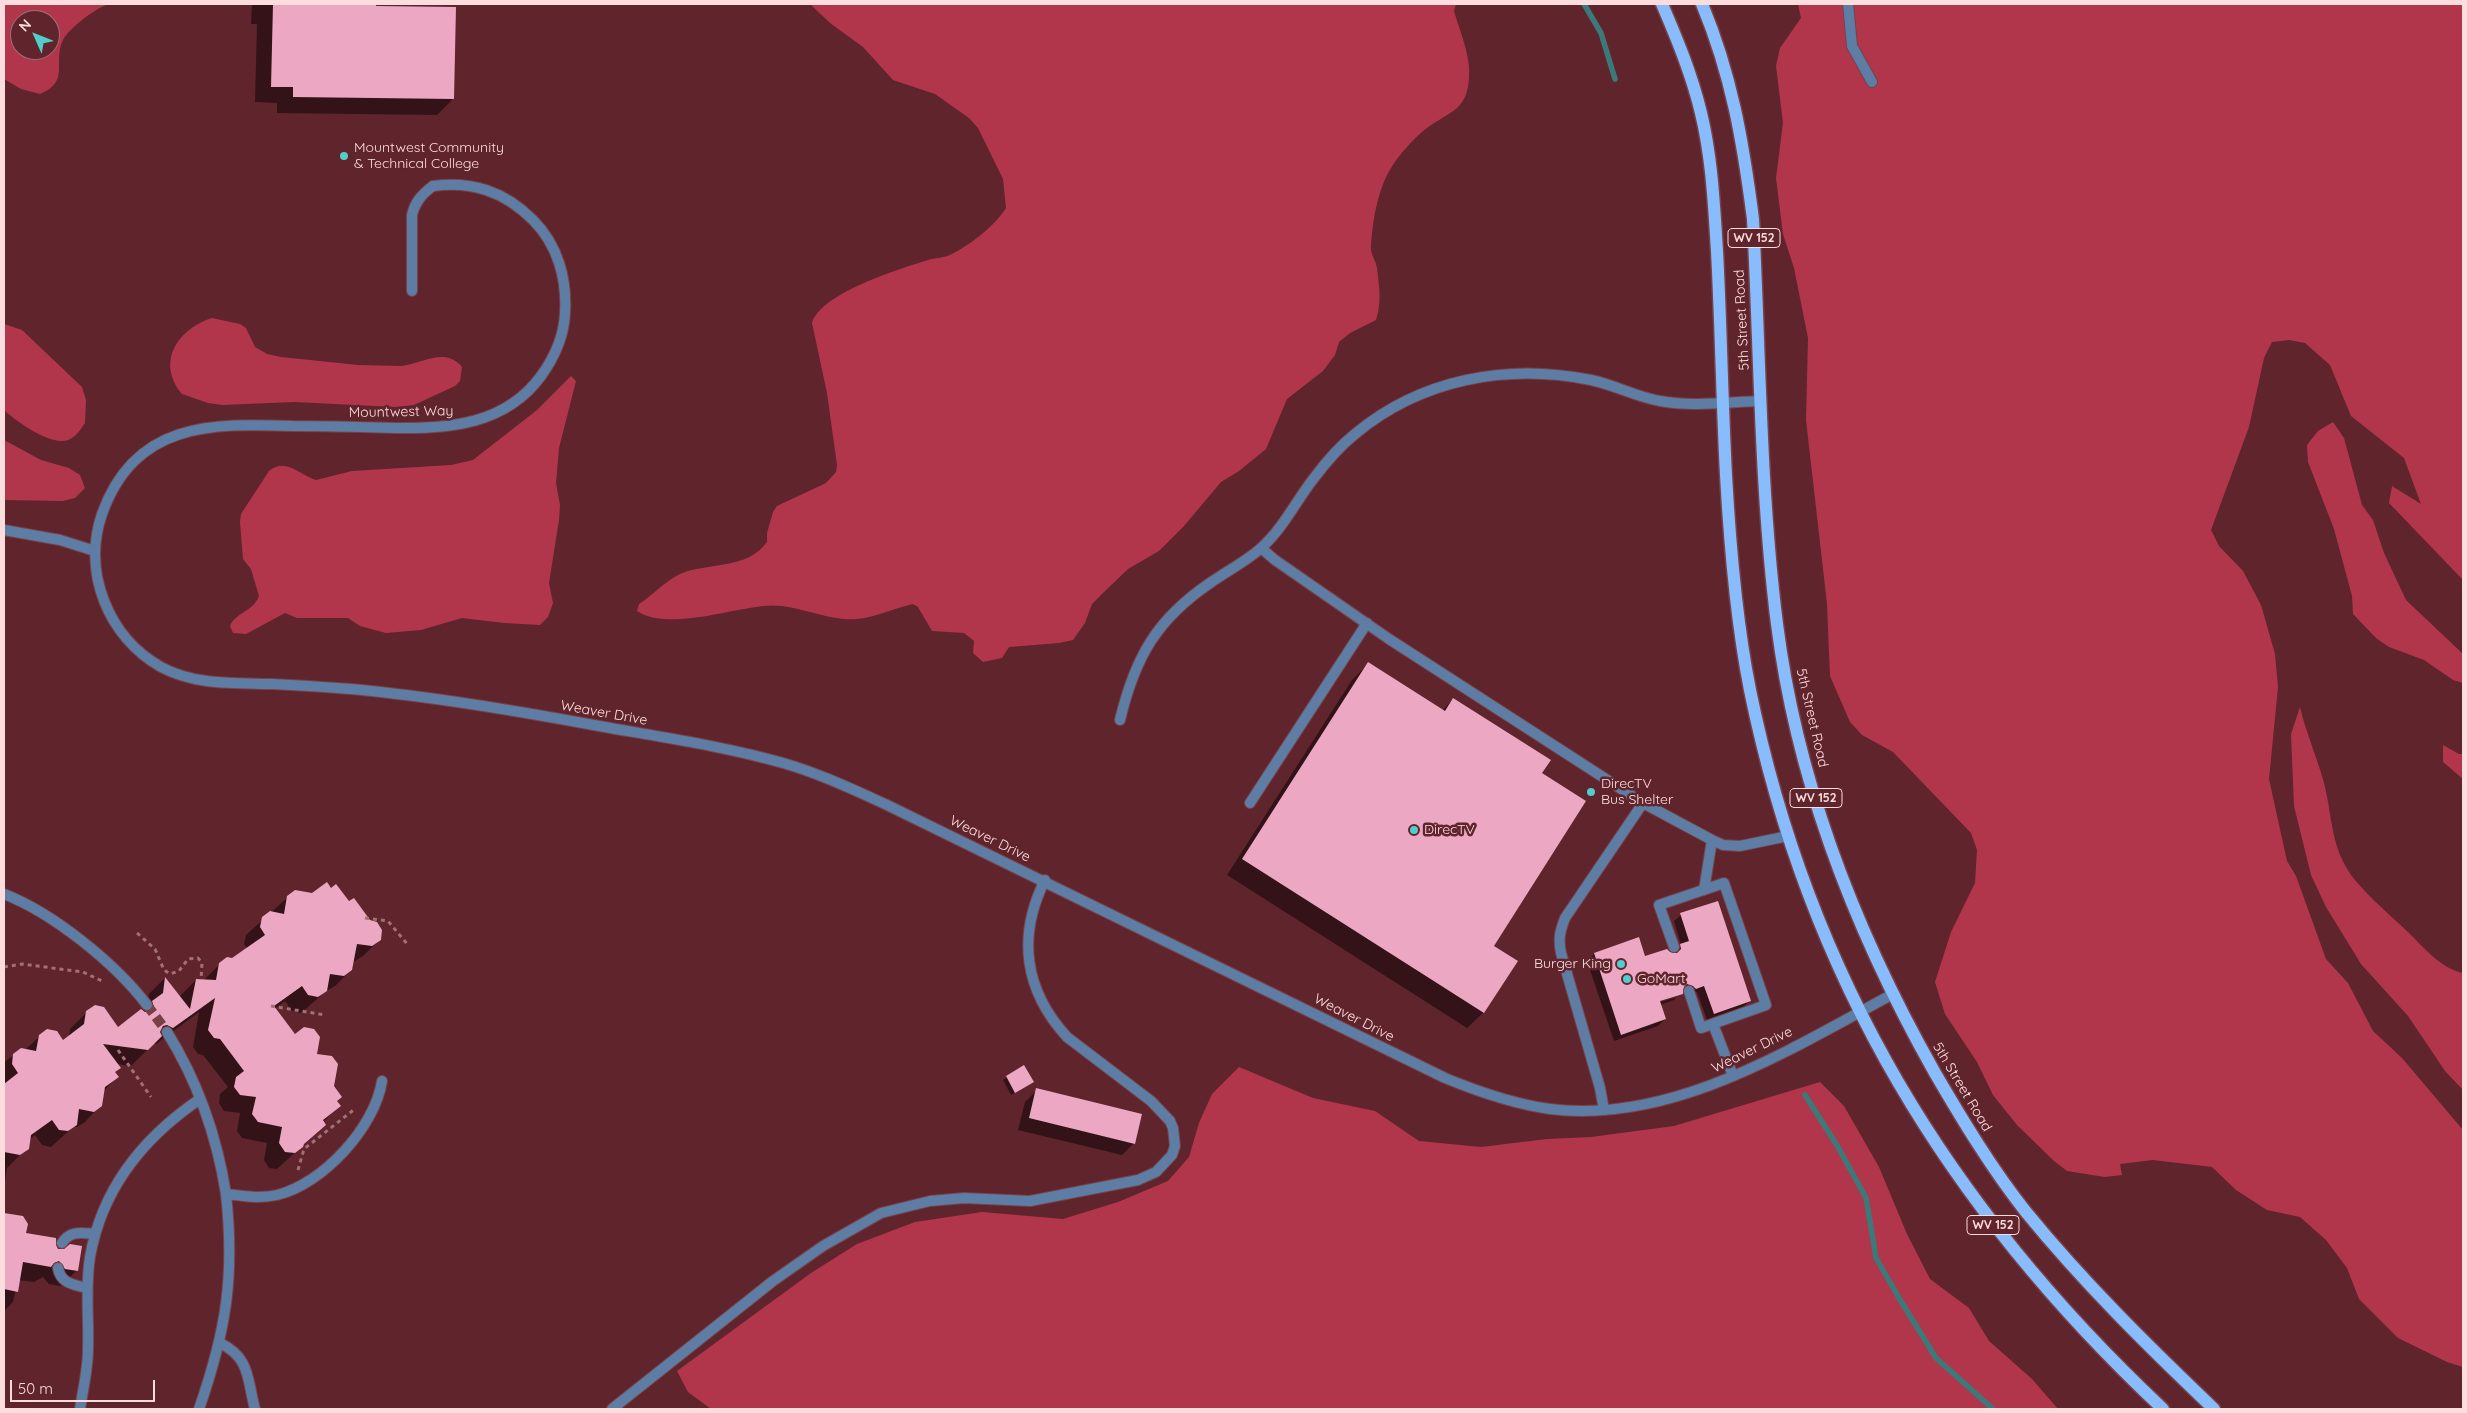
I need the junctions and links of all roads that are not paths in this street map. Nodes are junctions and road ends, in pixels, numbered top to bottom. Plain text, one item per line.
1 (1662, 4) edge
2 (1702, 4) edge
3 (1848, 4) edge
4 (1872, 82) dead end
5 (412, 291) dead end
6 (1761, 401) junction
7 (1724, 403) junction
8 (4, 530) edge
9 (1261, 548) junction
10 (95, 551) junction
11 (1367, 623) junction
12 (1120, 720) dead end
13 (1250, 803) dead end
14 (1643, 803) junction
15 (1788, 836) junction
16 (1712, 840) junction
17 (1045, 880) junction
18 (1704, 890) junction
19 (4, 894) edge
20 (1674, 947) dead end
21 (1689, 991) dead end
22 (1893, 994) junction
23 (147, 1005) tunnel mouth
24 (1859, 1012) junction
25 (1713, 1024) junction
26 (167, 1032) tunnel mouth
27 (1734, 1076) junction
28 (382, 1080) dead end
29 (200, 1099) junction
30 (1604, 1110) junction
31 (226, 1194) junction
32 (95, 1234) junction
33 (62, 1243) dead end
34 (58, 1268) dead end
35 (87, 1288) junction
36 (220, 1343) junction
37 (80, 1409) edge
38 (199, 1409) edge
39 (255, 1409) edge
40 (612, 1409) edge
41 (2163, 1409) edge
42 (2214, 1409) edge

1 - 7 main road, 5th Street Road / WV 152
2 - 6 main road, 5th Street Road / WV 152
3 - 4 street
5 - 10 street, Mountwest Way
6 - 7 street
6 - 22 main road, 5th Street Road / WV 152
7 - 9 street
7 - 15 main road, 5th Street Road / WV 152
8 - 10 street
9 - 11 street
9 - 12 street
10 - 17 street, Weaver Drive
11 - 13 street
11 - 14 street
14 - 16 street
14 - 30 street
15 - 16 street
15 - 24 main road, 5th Street Road / WV 152
16 - 18 street
17 - 30 street, Weaver Drive
17 - 40 street
18 - 20 street
18 - 25 street
19 - 23 street
21 - 25 street
22 - 24 street, Weaver Drive
22 - 42 main road, 5th Street Road / WV 152
24 - 27 street, Weaver Drive
24 - 41 main road, 5th Street Road / WV 152
25 - 27 street
26 - 29 street
27 - 30 street, Weaver Drive
28 - 31 street
29 - 31 street
29 - 32 street
31 - 36 street
32 - 33 street
32 - 35 street
34 - 35 street
35 - 37 street
36 - 38 street
36 - 39 street

